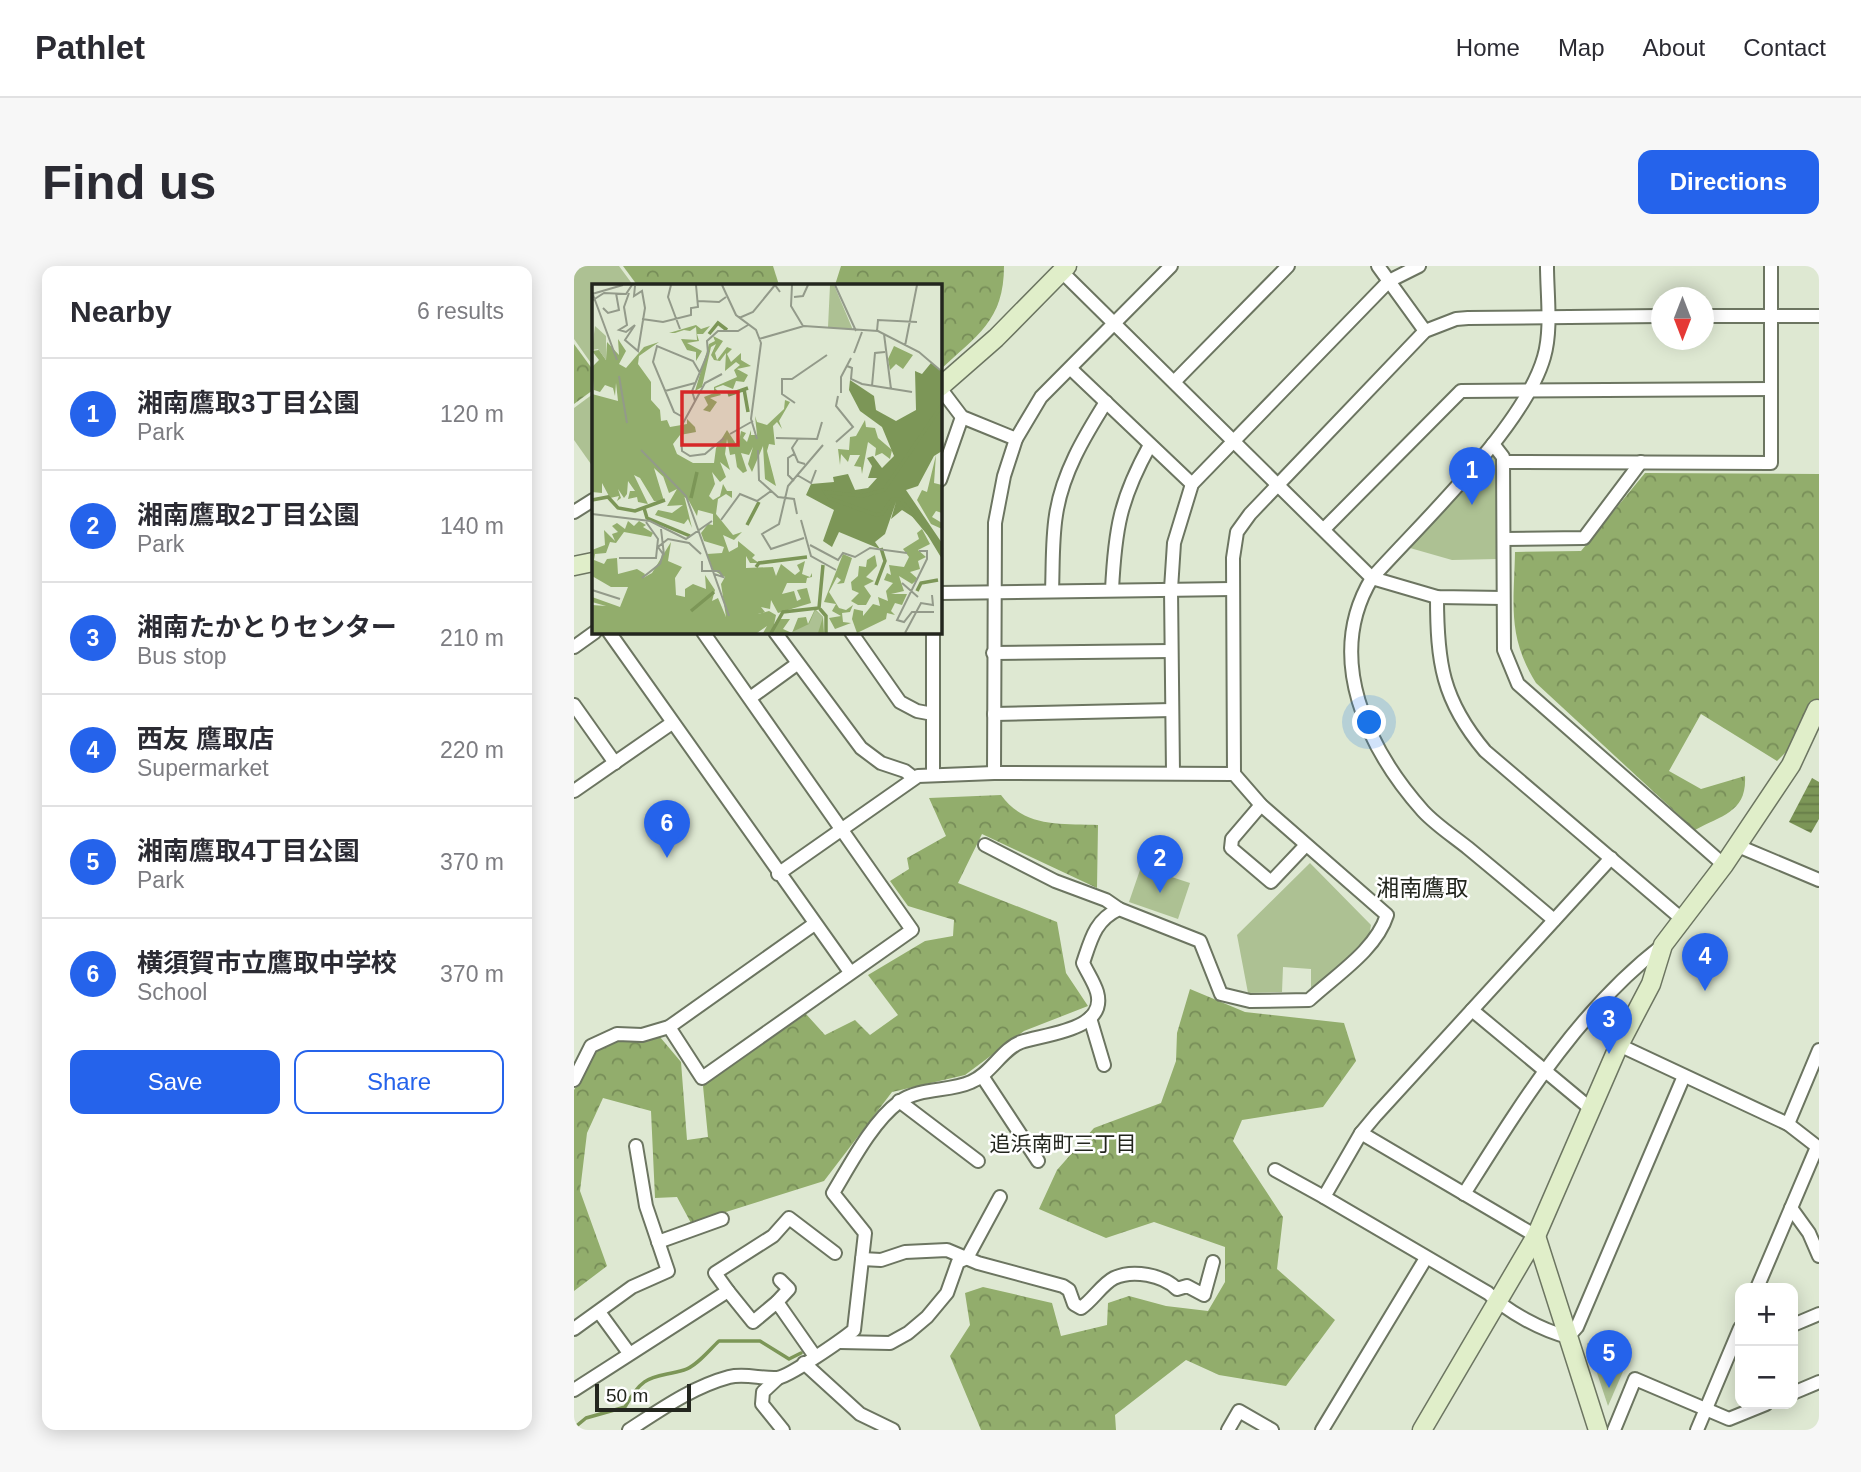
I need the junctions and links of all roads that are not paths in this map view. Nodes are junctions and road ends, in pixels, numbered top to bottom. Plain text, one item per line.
1 (1171, 266) edge
2 (1289, 266) edge
3 (1378, 266) edge
4 (1419, 266) edge
5 (1547, 266) edge
6 (1771, 266) edge
7 (1064, 269) edge
8 (1389, 281) junction
9 (1651, 316) edge
10 (1714, 316) edge
11 (1771, 316) junction
12 (1819, 316) edge
13 (1547, 317) junction
14 (1115, 324) junction
15 (1425, 331) junction
16 (1071, 369) junction
17 (1174, 382) junction
18 (942, 386) edge
19 (1530, 389) junction
20 (1771, 389) junction
21 (942, 391) edge
22 (1106, 402) junction
23 (961, 417) junction
24 (1016, 439) junction
25 (1232, 441) junction
26 (1493, 444) junction
27 (1150, 445) junction
28 (1503, 462) junction
29 (1641, 463) junction
30 (942, 474) edge
31 (1277, 483) junction
32 (1192, 484) junction
33 (592, 501) edge
34 (574, 512) edge
35 (1324, 529) junction
36 (1504, 539) junction
37 (592, 562) edge
38 (574, 566) edge
39 (1372, 579) junction
40 (1171, 589) junction
41 (1232, 589) junction
42 (1112, 590) junction
43 (1052, 591) junction
44 (992, 592) junction
45 (942, 593) edge
46 (1437, 597) junction
47 (1503, 598) junction
48 (592, 634) edge
49 (609, 634) edge
50 (704, 634) edge
51 (776, 634) edge
52 (852, 634) edge
53 (933, 634) edge
54 (574, 647) edge
55 (1171, 651) junction
56 (993, 653) junction
57 (797, 664) junction
58 (750, 698) junction
59 (574, 705) edge
60 (1817, 709) dead end
61 (1172, 710) junction
62 (933, 714) junction
63 (994, 714) junction
64 (673, 723) junction
65 (615, 763) junction
66 (994, 773) junction
67 (1173, 773) junction
68 (1234, 774) junction
69 (933, 775) junction
70 (914, 778) junction
71 (574, 791) edge
72 (1261, 805) junction
73 (841, 830) junction
74 (985, 845) dead end
75 (1306, 845) junction
76 (1738, 846) junction
77 (1611, 858) junction
78 (1724, 865) junction
79 (778, 874) junction
80 (1819, 880) edge
81 (1119, 909) junction
82 (1683, 919) junction
83 (1554, 920) junction
84 (813, 925) junction
85 (1663, 945) junction
86 (850, 972) junction
87 (1472, 1010) junction
88 (1090, 1018) junction
89 (669, 1027) junction
90 (1619, 1045) junction
91 (1819, 1050) edge
92 (1104, 1065) dead end
93 (1543, 1070) junction
94 (982, 1076) junction
95 (1684, 1076) junction
96 (574, 1080) edge
97 (899, 1101) junction
98 (1591, 1110) junction
99 (1788, 1124) junction
100 (1361, 1133) junction
101 (636, 1146) dead end
102 (1818, 1147) edge
103 (978, 1161) dead end
104 (1038, 1161) dead end
105 (1275, 1170) dead end
106 (1464, 1194) junction
107 (1000, 1197) dead end
108 (1324, 1197) junction
109 (1791, 1208) junction
110 (722, 1219) dead end
111 (1536, 1236) junction
112 (658, 1242) junction
113 (835, 1253) dead end
114 (1819, 1256) edge
115 (967, 1258) junction
116 (1426, 1258) junction
117 (862, 1259) junction
118 (1213, 1262) dead end
119 (780, 1280) dead end
120 (1759, 1283) edge
121 (728, 1291) junction
122 (776, 1302) junction
123 (1497, 1302) junction
124 (599, 1311) junction
125 (1819, 1314) edge
126 (1798, 1323) edge
127 (574, 1329) edge
128 (1568, 1337) junction
129 (840, 1342) junction
130 (1735, 1349) edge
131 (629, 1353) junction
132 (809, 1359) junction
133 (778, 1378) junction
134 (1819, 1382) edge
135 (574, 1390) edge
136 (1798, 1391) edge
137 (1706, 1409) junction
138 (1754, 1409) edge
139 (629, 1430) edge
140 (783, 1430) edge
141 (893, 1430) edge
142 (1228, 1430) edge
143 (1272, 1430) edge
144 (1322, 1430) edge
145 (1422, 1430) edge
146 (1598, 1430) edge
147 (1614, 1430) edge
148 (1697, 1430) edge

1 - 14 street
2 - 17 street
3 - 8 street
4 - 8 street
5 - 13 street
6 - 11 street
7 - 14 street
7 - 18 street
8 - 15 street
8 - 25 street
9 - 13 street
10 - 11 street
11 - 12 street
11 - 20 street
13 - 15 street
13 - 19 street
14 - 16 street
14 - 17 street
15 - 31 street
16 - 22 street
16 - 24 street
17 - 25 street
19 - 20 street
19 - 26 street
19 - 35 street
20 - 29 street
21 - 23 street
22 - 27 street
22 - 43 street
23 - 24 street
23 - 30 street
24 - 44 street
25 - 31 street
25 - 32 street
26 - 28 street
26 - 39 street
27 - 32 street
27 - 42 street
28 - 29 street
28 - 36 street
29 - 36 street
31 - 35 street
31 - 41 street
32 - 40 street
33 - 34 street
35 - 39 street
36 - 47 street
37 - 38 street
39 - 46 street
39 - 83 street
40 - 41 street
40 - 42 street
40 - 55 street
41 - 68 street
42 - 43 street
43 - 44 street
44 - 45 street
44 - 56 street
46 - 47 street
46 - 77 street
47 - 78 street
48 - 54 street
49 - 64 street
50 - 58 street
51 - 57 street
52 - 62 street
53 - 62 street
55 - 56 street
55 - 61 street
56 - 63 street
57 - 58 street
57 - 70 street
58 - 73 street
59 - 65 street
60 - 76 street
61 - 63 street
61 - 67 street
62 - 69 street
63 - 66 street
64 - 65 street
64 - 79 street
65 - 71 street
66 - 67 street
66 - 69 street
67 - 68 street
68 - 72 street
69 - 70 street
70 - 73 street
72 - 75 street
72 - 75 street
73 - 79 street
73 - 86 street
74 - 81 street
75 - 81 street
76 - 78 street
76 - 80 street
77 - 82 street
77 - 83 street
78 - 82 street
79 - 84 street
81 - 88 street
82 - 85 street
83 - 87 street
84 - 86 street
84 - 89 street
85 - 90 street
85 - 93 street
86 - 89 street
87 - 93 street
87 - 100 street
88 - 92 street
88 - 94 street
89 - 96 street
90 - 95 street
90 - 98 street
91 - 99 street
93 - 98 street
93 - 106 street
94 - 97 street
94 - 104 street
95 - 99 street
95 - 128 street
97 - 103 street
97 - 117 street
98 - 111 street
99 - 102 street
100 - 106 street
100 - 108 street
101 - 112 street
102 - 109 street
105 - 108 street
106 - 111 street
107 - 115 street
108 - 116 street
109 - 114 street
109 - 120 street
110 - 112 street
111 - 123 street
111 - 128 street
112 - 124 street
113 - 121 street
115 - 117 street
115 - 118 street
115 - 129 street
116 - 123 street
116 - 144 street
117 - 129 street
119 - 122 street
121 - 122 street
121 - 131 street
122 - 132 street
123 - 128 street
123 - 145 street
124 - 127 street
124 - 131 street
125 - 126 street
128 - 146 street
129 - 132 street
130 - 137 street
131 - 135 street
132 - 133 street
132 - 141 street
133 - 139 street
133 - 140 street
134 - 136 street
137 - 138 street
137 - 147 street
137 - 148 street
142 - 143 street

